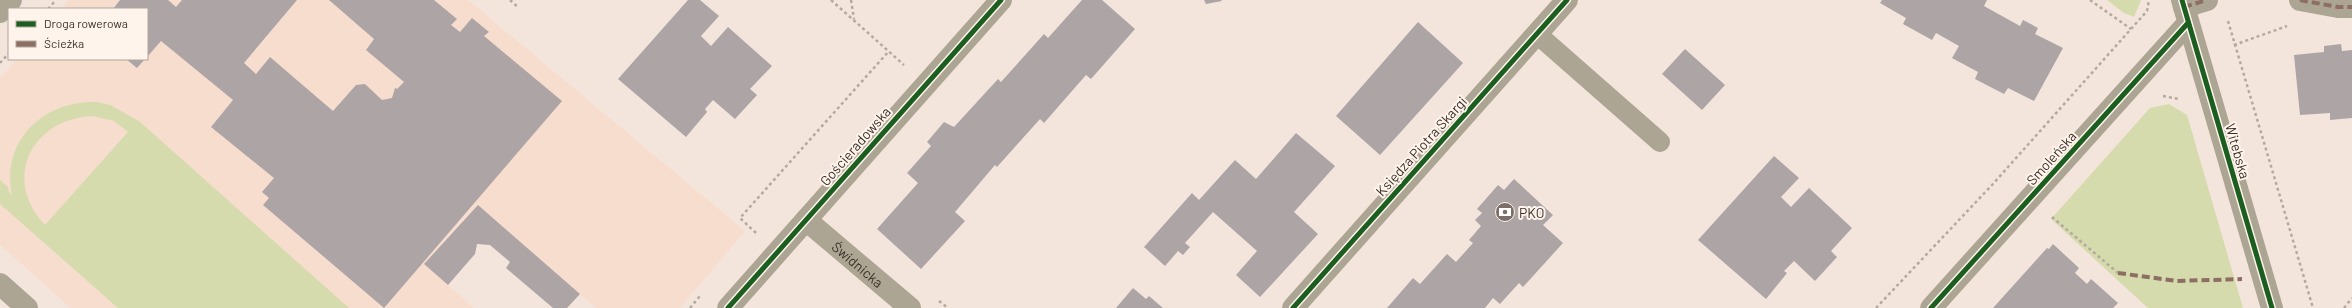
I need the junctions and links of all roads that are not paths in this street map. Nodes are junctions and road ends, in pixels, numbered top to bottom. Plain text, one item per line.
1 (1001, 0) edge
2 (1567, 0) edge
3 (2207, 0) edge
4 (2300, 0) edge
5 (2352, 7) edge
6 (2185, 10) edge
7 (1537, 34) junction
8 (1660, 142) dead end
9 (806, 220) junction
10 (0, 284) edge
11 (27, 308) edge
12 (728, 308) edge
13 (910, 308) edge
14 (1293, 308) edge
15 (1931, 308) edge
16 (2272, 308) edge

1 - 9 street, Gościeradowska
2 - 7 street, Księdza Piotra Skargi
3 - 6 street
4 - 5 street
6 - 15 street, Smoleńska
6 - 16 street, Witebska
7 - 8 lane
7 - 14 street, Księdza Piotra Skargi
9 - 12 street, Gościeradowska
9 - 13 street, Świdnicka
10 - 11 street

